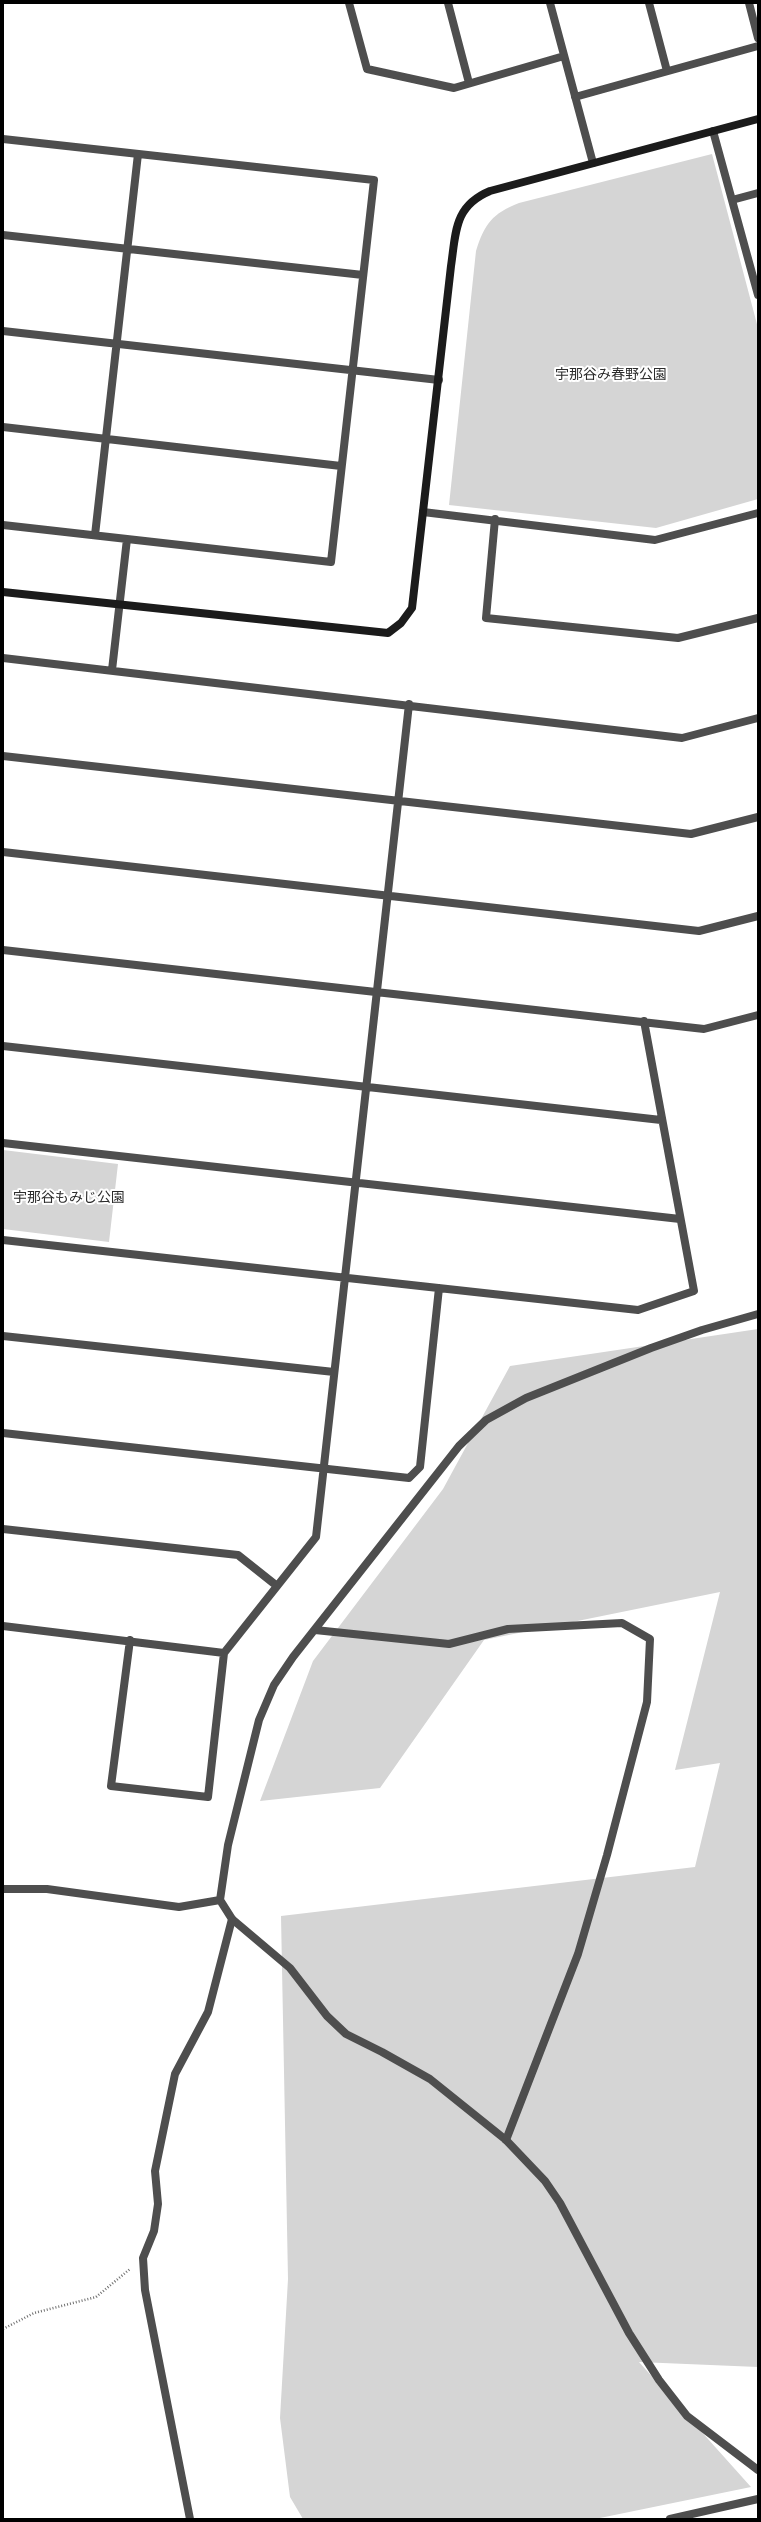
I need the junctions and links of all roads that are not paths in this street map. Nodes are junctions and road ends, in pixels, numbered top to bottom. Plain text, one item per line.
1 (349, 3) edge
2 (448, 3) edge
3 (550, 3) edge
4 (649, 3) edge
5 (748, 3) edge
6 (758, 38) edge
7 (758, 46) edge
8 (564, 56) junction
9 (667, 71) junction
10 (469, 83) junction
11 (575, 97) junction
12 (758, 119) edge
13 (713, 131) junction
14 (3, 139) edge
15 (138, 154) junction
16 (593, 163) junction
17 (758, 193) edge
18 (732, 200) junction
19 (3, 235) edge
20 (127, 249) junction
21 (363, 275) junction
22 (758, 295) edge
23 (3, 332) edge
24 (117, 344) junction
25 (351, 371) junction
26 (439, 380) junction
27 (3, 428) edge
28 (106, 439) junction
29 (341, 466) junction
30 (423, 512) junction
31 (758, 513) edge
32 (495, 519) junction
33 (3, 525) edge
34 (95, 535) junction
35 (127, 539) junction
36 (3, 592) edge
37 (120, 605) junction
38 (758, 618) edge
39 (3, 658) edge
40 (112, 670) junction
41 (409, 704) junction
42 (758, 718) edge
43 (3, 756) edge
44 (398, 800) junction
45 (758, 817) edge
46 (3, 852) edge
47 (387, 895) junction
48 (758, 916) edge
49 (3, 950) edge
50 (376, 991) junction
51 (758, 1015) edge
52 (644, 1021) junction
53 (3, 1046) edge
54 (365, 1087) junction
55 (661, 1120) junction
56 (3, 1143) edge
57 (355, 1182) junction
58 (680, 1219) junction
59 (3, 1240) edge
60 (344, 1277) junction
61 (439, 1288) junction
62 (758, 1314) edge
63 (3, 1336) edge
64 (334, 1372) junction
65 (3, 1433) edge
66 (323, 1469) junction
67 (3, 1529) edge
68 (277, 1586) junction
69 (3, 1626) edge
70 (315, 1630) junction
71 (130, 1640) junction
72 (224, 1653) junction
73 (3, 1889) edge
74 (220, 1900) junction
75 (232, 1919) junction
76 (506, 2140) junction
77 (758, 2470) edge
78 (758, 2499) edge
79 (190, 2519) edge
80 (670, 2519) edge

1 - 10 street
2 - 10 street
3 - 8 street
4 - 9 street
5 - 6 street
7 - 9 street
8 - 10 street
8 - 11 street
9 - 11 street
11 - 16 street
12 - 13 street
13 - 16 street
13 - 18 street
14 - 15 street
15 - 20 street
15 - 21 street
16 - 26 street
17 - 18 street
18 - 22 street
19 - 20 street
20 - 21 street
20 - 24 street
21 - 25 street
23 - 24 street
24 - 25 street
24 - 28 street
25 - 26 street
25 - 29 street
26 - 30 street
27 - 28 street
28 - 29 street
28 - 34 street
29 - 35 street
30 - 32 street
30 - 37 street
31 - 32 street
32 - 38 street
33 - 34 street
34 - 35 street
35 - 37 street
36 - 37 street
37 - 40 street
39 - 40 street
40 - 41 street
41 - 42 street
41 - 44 street
43 - 44 street
44 - 45 street
44 - 47 street
46 - 47 street
47 - 48 street
47 - 50 street
49 - 50 street
50 - 52 street
50 - 54 street
51 - 52 street
52 - 55 street
53 - 54 street
54 - 55 street
54 - 57 street
55 - 58 street
56 - 57 street
57 - 58 street
57 - 60 street
58 - 61 street
59 - 60 street
60 - 61 street
60 - 64 street
61 - 66 street
62 - 70 street
63 - 64 street
64 - 66 street
65 - 66 street
66 - 68 street
67 - 68 street
68 - 72 street
69 - 71 street
70 - 74 street
70 - 76 street
71 - 72 street
71 - 72 street
73 - 74 street
74 - 75 street
75 - 76 street
75 - 79 street
76 - 77 street
78 - 80 street

